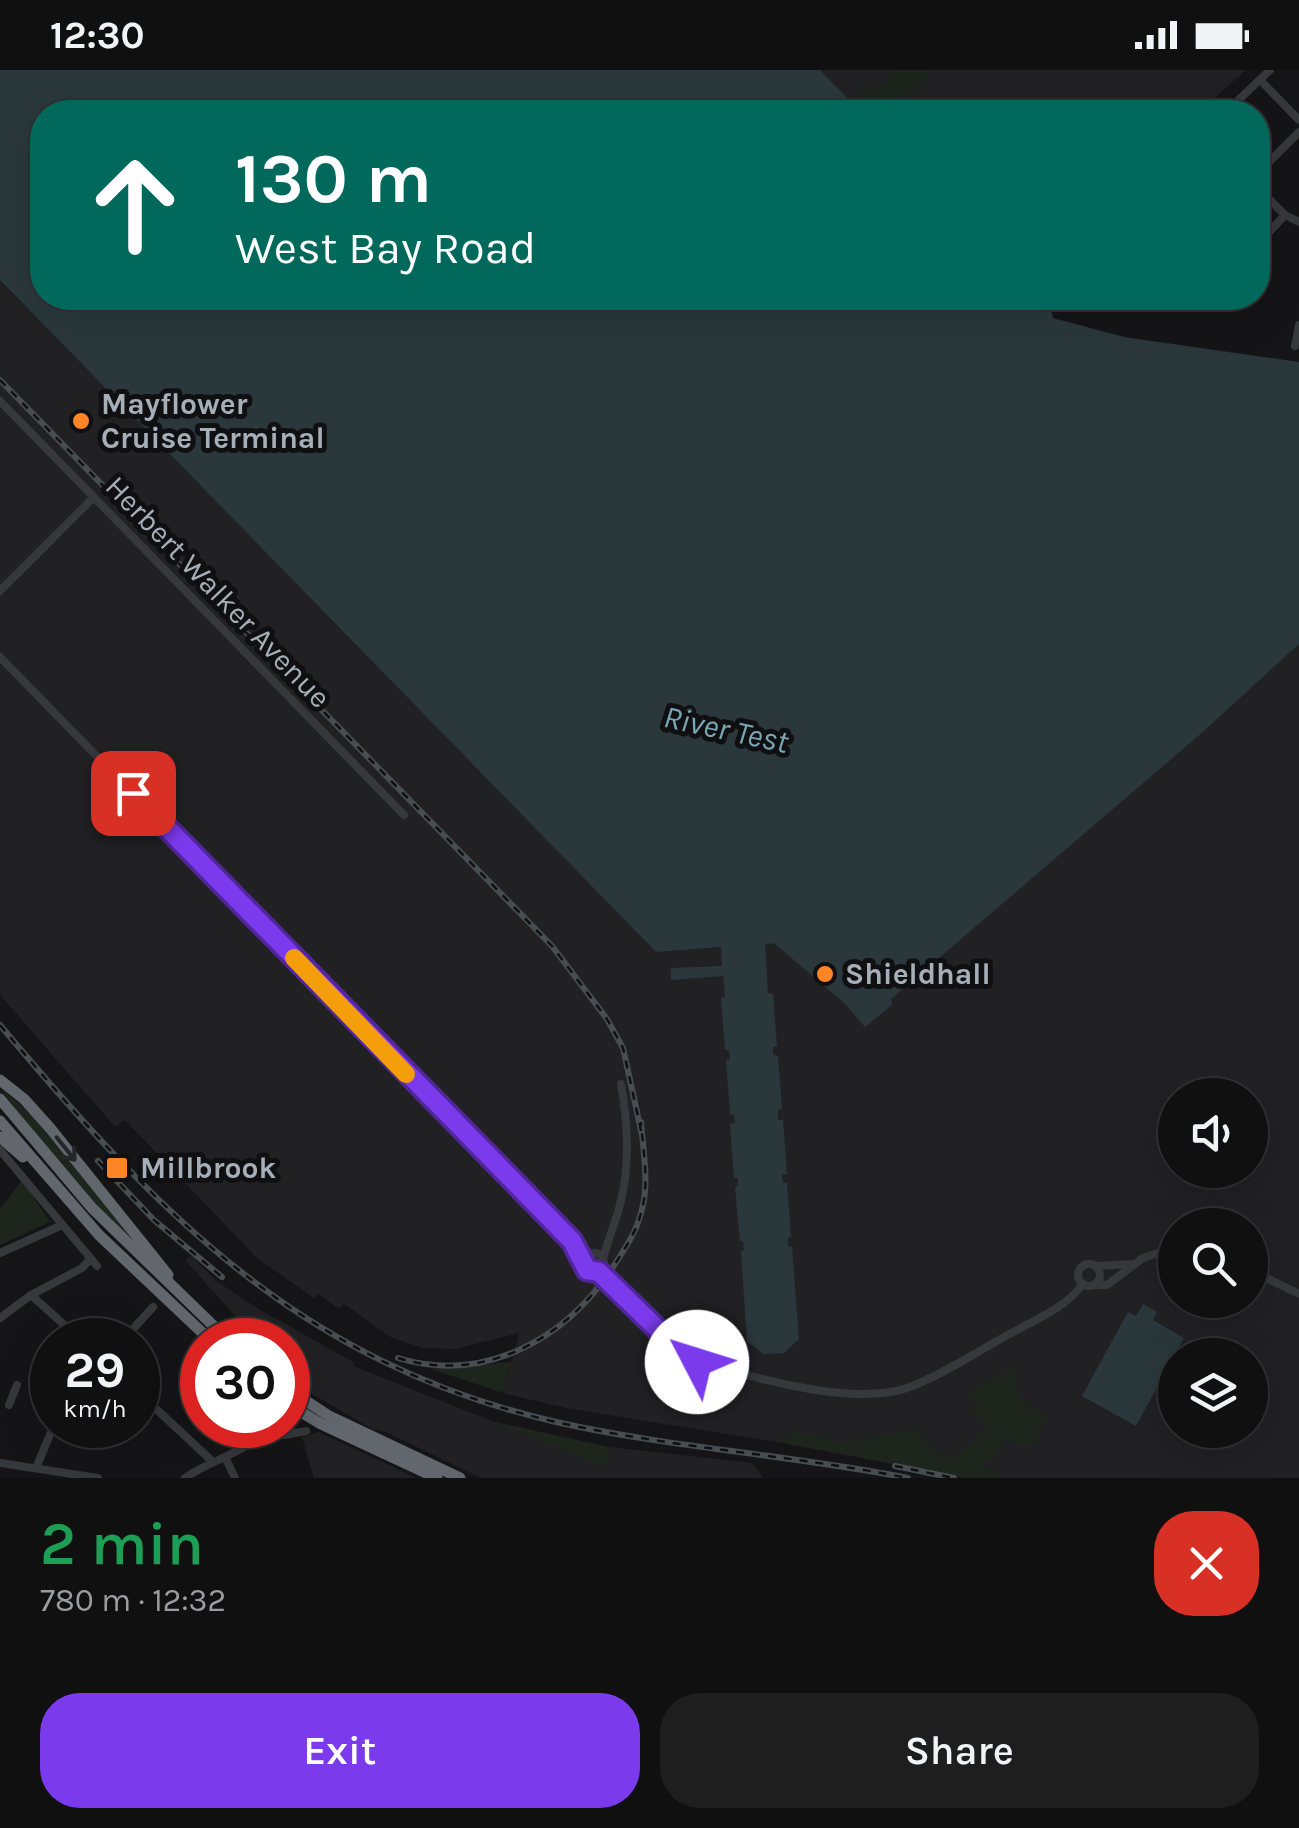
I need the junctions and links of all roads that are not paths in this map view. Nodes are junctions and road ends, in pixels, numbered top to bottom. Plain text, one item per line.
1 (1270, 70) edge
2 (1264, 84) dead end
3 (1239, 100) edge
4 (1299, 120) edge
5 (1299, 132) edge
6 (1270, 161) edge
7 (1270, 200) edge
8 (1285, 215) junction
9 (1299, 222) edge
10 (1270, 231) edge
11 (1299, 325) edge
12 (1295, 346) dead end
13 (0, 401) edge
14 (94, 497) junction
15 (0, 591) edge
16 (0, 657) edge
17 (404, 815) dead end
18 (0, 1080) edge
19 (621, 1084) dead end
20 (0, 1099) edge
21 (0, 1120) edge
22 (0, 1137) edge
23 (0, 1150) edge
24 (48, 1180) junction
25 (60, 1226) junction
26 (572, 1241) junction
27 (1158, 1251) edge
28 (0, 1253) edge
29 (596, 1255) junction
30 (584, 1261) junction
31 (1132, 1264) junction
32 (1095, 1266) junction
33 (599, 1272) junction
34 (1268, 1279) edge
35 (1082, 1284) junction
36 (1094, 1286) junction
37 (1299, 1294) edge
38 (31, 1295) junction
39 (153, 1307) dead end
40 (195, 1310) junction
41 (0, 1318) edge
42 (57, 1318) edge
43 (143, 1318) edge
44 (186, 1318) edge
45 (204, 1318) edge
46 (17, 1385) dead end
47 (0, 1389) edge
48 (13, 1395) junction
49 (310, 1403) edge
50 (8, 1406) dead end
51 (160, 1413) edge
52 (310, 1418) edge
53 (44, 1448) edge
54 (239, 1448) edge
55 (226, 1457) junction
56 (212, 1461) junction
57 (0, 1463) edge
58 (36, 1468) junction
59 (98, 1478) edge
60 (185, 1478) edge
61 (235, 1478) edge
62 (437, 1478) edge
63 (460, 1478) edge

1 - 3 street
2 - 4 street
5 - 6 street
7 - 8 street
8 - 9 street
8 - 10 street
11 - 12 street
13 - 14 street, Herbert Walker Avenue
14 - 15 street
14 - 17 street, Herbert Walker Avenue
16 - 26 street
18 -> 40 highway
19 - 29 street
20 - 40 highway
21 - 24 highway
22 - 24 highway
23 - 25 street
24 - 44 highway
25 - 28 street
25 - 38 street
26 - 29 street
26 - 30 street
27 - 31 street
29 - 30 street
29 - 33 street
30 - 33 street
31 - 32 street
31 - 36 street
32 - 35 street
32 - 36 street
33 - 35 street
34 - 37 street
35 - 36 street
38 - 41 street
38 - 42 street
39 - 43 street
40 - 45 highway
46 - 48 street
47 - 48 street
48 - 50 street
49 - 63 highway
51 - 56 street
52 - 62 highway
53 - 58 street
54 - 55 street
55 - 56 street
55 - 61 street
56 - 60 street
57 - 58 street
58 - 59 street

